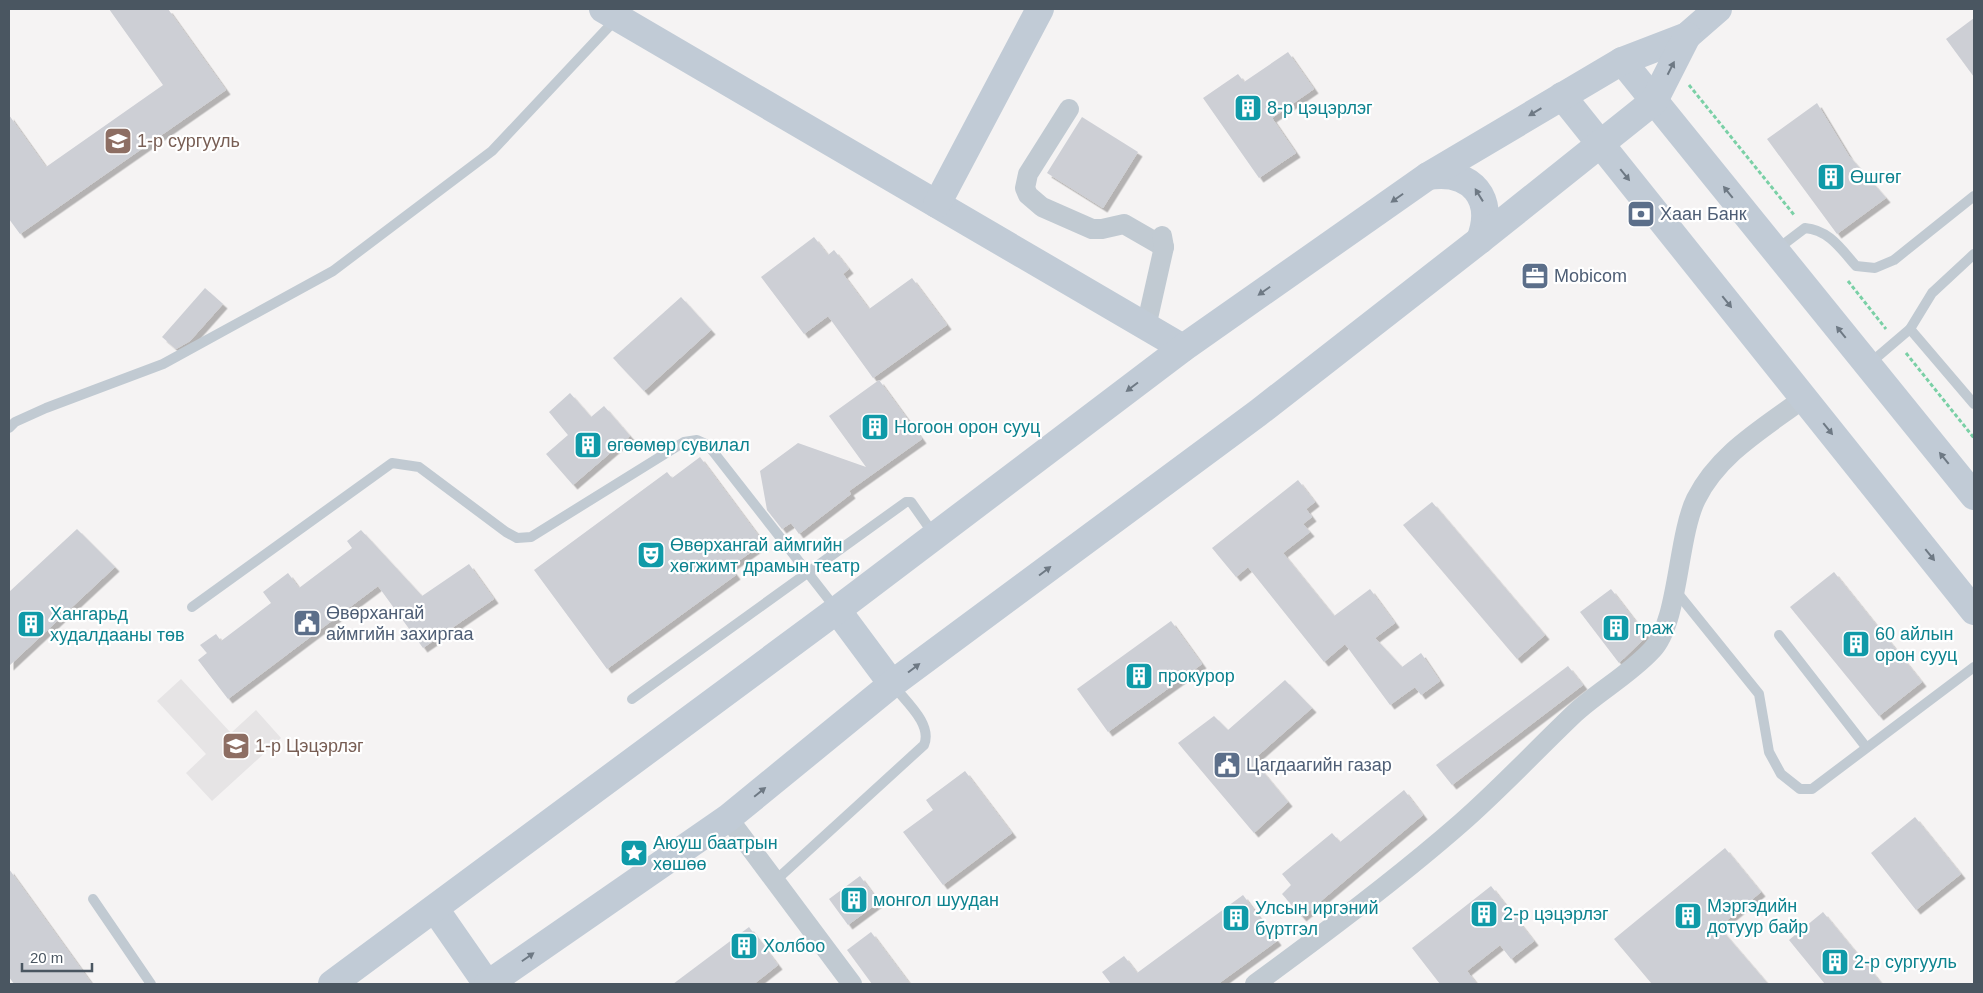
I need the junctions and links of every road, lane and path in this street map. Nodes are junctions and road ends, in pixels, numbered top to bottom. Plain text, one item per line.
1 (1040, 9) edge
2 (610, 13) edge
3 (1703, 18) edge
4 (1622, 61) junction
5 (1562, 96) junction
6 (1654, 100) junction
7 (1069, 109) dead end
8 (1600, 144) junction
9 (1428, 176) junction
10 (1974, 196) edge
11 (937, 204) junction
12 (1480, 240) junction
13 (1775, 250) junction
14 (1974, 254) edge
15 (1146, 327) junction
16 (1910, 328) junction
17 (1183, 348) junction
18 (1868, 365) junction
19 (1804, 398) junction
20 (1974, 404) edge
21 (9, 428) edge
22 (1974, 496) edge
23 (935, 536) junction
24 (806, 572) junction
25 (1674, 589) junction
26 (192, 607) dead end
27 (837, 610) junction
28 (1974, 611) edge
29 (1779, 635) dead end
30 (1974, 667) edge
31 (892, 684) junction
32 (632, 699) dead end
33 (1866, 747) junction
34 (728, 818) junction
35 (775, 881) junction
36 (93, 899) dead end
37 (435, 909) junction
38 (151, 984) edge
39 (332, 984) edge
40 (487, 984) edge
41 (852, 984) edge
42 (1255, 984) edge

1 - 11 main road
2 - 11 main road
2 - 21 lane
3 - 4 main road
6 -> 3 main road
4 - 5 main road
4 - 6 main road
5 - 8 main road
5 -> 9 main road
6 - 8 main road
13 -> 6 main road
7 - 15 street
8 - 12 main road
8 -> 19 main road
12 -> 9 main road
9 -> 17 main road
10 - 13 lane
11 - 15 main road
31 -> 12 main road
18 -> 13 main road
14 - 16 lane
15 - 17 main road
16 - 18 lane
16 - 20 lane
17 -> 23 main road
22 -> 18 main road
19 - 25 street
19 -> 28 main road
23 - 24 lane
23 - 27 main road
24 - 26 lane
24 - 27 lane
24 - 32 lane
25 - 33 lane
25 - 42 street
27 - 31 main road
27 - 37 main road
29 - 33 lane
30 - 33 lane
34 -> 31 main road
31 - 35 lane
34 - 35 street
40 -> 34 main road
35 - 41 street
36 - 38 lane
37 - 39 main road
37 - 40 main road

